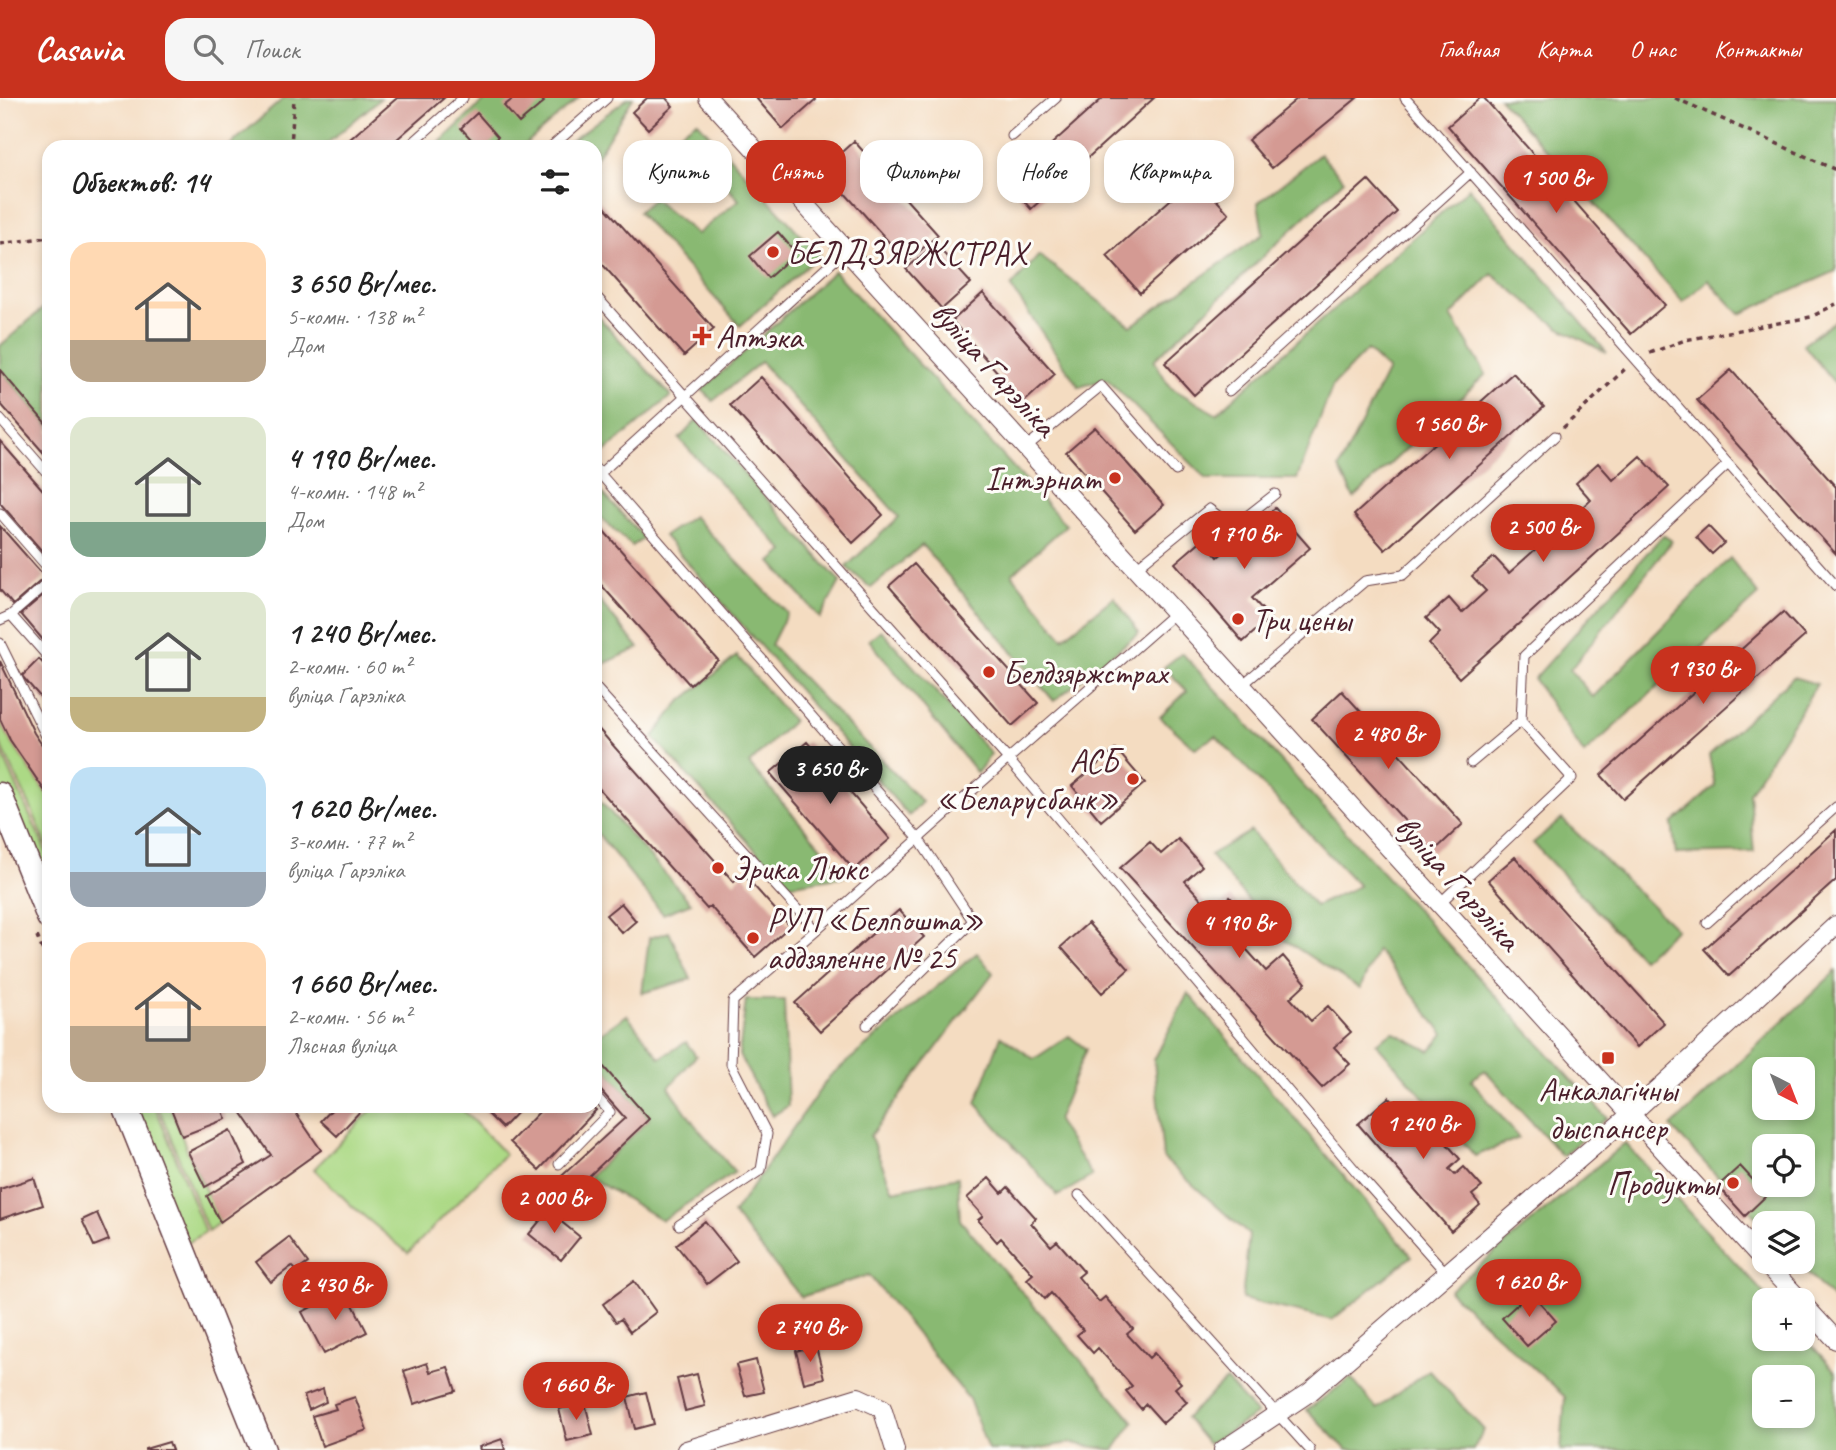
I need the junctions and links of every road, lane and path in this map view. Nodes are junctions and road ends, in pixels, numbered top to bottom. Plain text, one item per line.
1 (294, 98) edge
2 (463, 98) edge
3 (608, 98) edge
4 (708, 98) edge
5 (1056, 98) edge
6 (1405, 98) edge
7 (1675, 98) edge
8 (1012, 136) dead end
9 (291, 140) edge
10 (416, 140) edge
11 (559, 140) edge
12 (1836, 170) edge
13 (1471, 172) junction
14 (42, 238) edge
15 (0, 244) edge
16 (847, 249) junction
17 (602, 303) edge
18 (1836, 304) edge
19 (1635, 359) junction
20 (1229, 391) dead end
21 (684, 396) junction
22 (0, 419) edge
23 (1555, 436) joint
24 (1026, 447) junction
25 (1728, 464) junction
26 (42, 467) edge
27 (602, 469) edge
28 (1176, 471) dead end
29 (602, 479) edge
30 (1275, 494) dead end
31 (0, 513) edge
32 (42, 561) edge
33 (1135, 569) junction
34 (1836, 586) edge
35 (42, 588) edge
36 (1175, 613) junction
37 (11, 615) junction
38 (0, 620) edge
39 (0, 643) edge
40 (42, 650) edge
41 (1241, 686) junction
42 (602, 695) edge
43 (1521, 721) junction
44 (42, 728) edge
45 (1008, 759) junction
46 (1471, 763) dead end
47 (0, 795) edge
48 (1836, 807) edge
49 (918, 838) junction
50 (42, 900) edge
51 (1439, 904) junction
52 (1707, 923) dead end
53 (1836, 925) edge
54 (816, 930) junction
55 (867, 1025) dead end
56 (602, 1103) edge
57 (128, 1113) edge
58 (1630, 1115) junction
59 (559, 1164) dead end
60 (1079, 1195) dead end
61 (680, 1225) dead end
62 (1752, 1249) edge
63 (1447, 1274) junction
64 (1775, 1274) edge
65 (1788, 1288) edge
66 (1815, 1317) edge
67 (1836, 1340) edge
68 (1277, 1414) junction
69 (263, 1450) edge
70 (686, 1450) edge
71 (895, 1450) edge
72 (1223, 1450) edge
73 (1310, 1450) edge

1 - 9 path
2 - 10 lane
3 - 11 lane
4 - 16 street, вуліца Гарэліка
5 - 8 lane
6 - 13 lane
7 - 12 path
13 - 19 lane
13 - 20 lane
14 - 15 path
16 - 21 lane
16 - 24 street, вуліца Гарэліка
17 - 21 lane
18 - 19 path
19 - 23 path
19 - 25 lane
21 - 27 lane
21 - 45 lane
22 - 26 lane
23 - 41 lane
24 - 28 lane
24 - 33 street, вуліца Гарэліка
25 - 34 lane
25 - 43 lane
29 - 49 lane
30 - 33 lane
31 - 32 lane
33 - 36 street, вуліца Гарэліка
35 - 37 lane
36 - 41 street, вуліца Гарэліка
36 - 45 lane
37 - 38 lane
37 - 40 lane
39 - 44 lane
41 - 51 street, вуліца Гарэліка
42 - 54 lane
43 - 46 lane
43 - 51 lane
45 - 49 lane
45 - 63 lane
47 - 50 main road
48 - 52 lane
49 - 54 lane
49 - 55 lane
51 - 58 street, вуліца Гарэліка
53 - 58 street
54 - 61 lane
56 - 59 lane
57 - 69 main road
58 - 62 street, вуліца Гарэліка
58 - 63 street
60 - 68 lane
63 - 68 street
64 - 65 street, вуліца Гарэліка
66 - 67 street, вуліца Гарэліка
68 - 72 street
68 - 73 lane
70 - 71 street

